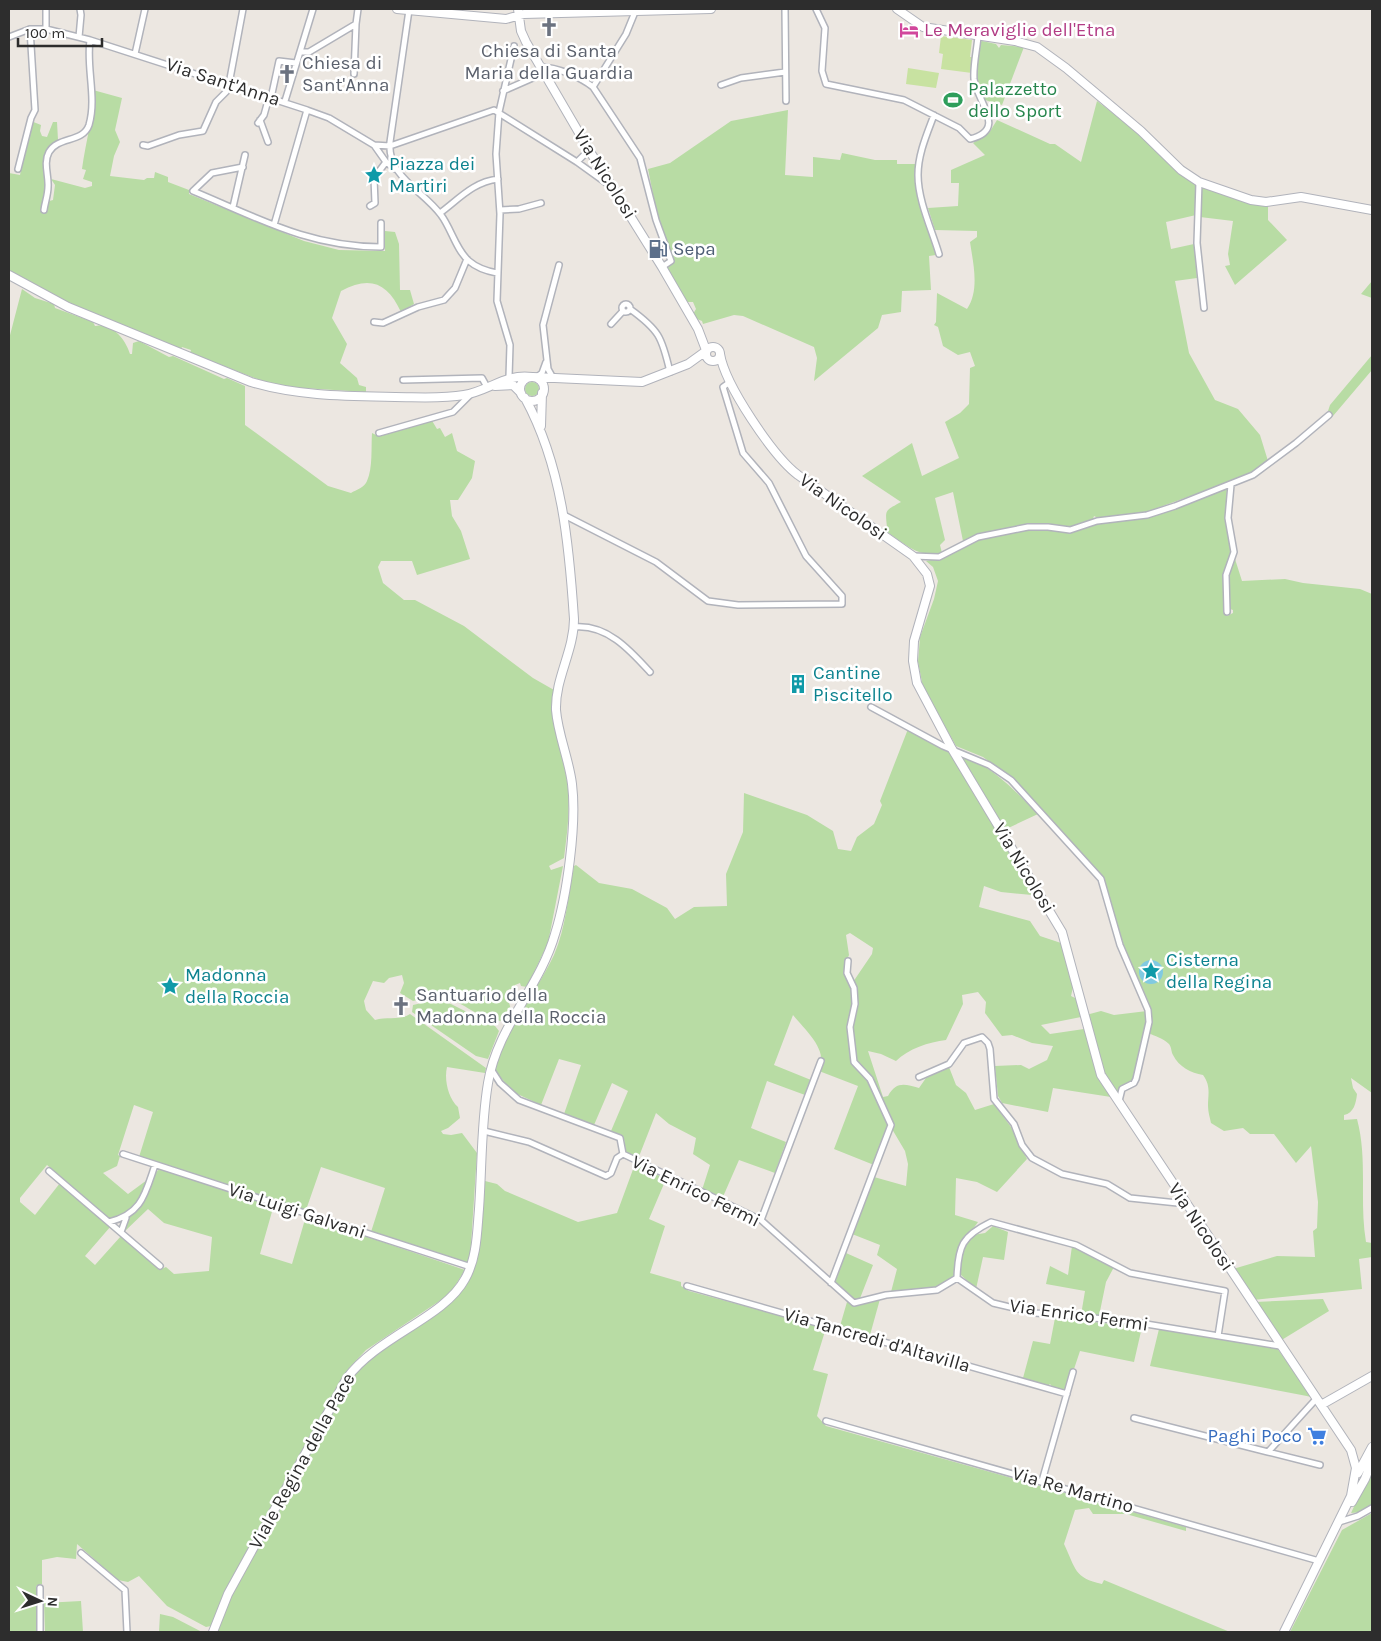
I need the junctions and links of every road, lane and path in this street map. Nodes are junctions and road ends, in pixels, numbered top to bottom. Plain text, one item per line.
1 (46, 9) edge
2 (80, 9) edge
3 (145, 9) edge
4 (243, 9) edge
5 (313, 9) edge
6 (358, 9) edge
7 (397, 9) edge
8 (711, 9) edge
9 (785, 9) edge
10 (816, 9) edge
11 (897, 9) edge
12 (409, 10) junction
13 (442, 11) edge
14 (518, 11) edge
15 (596, 11) edge
16 (636, 11) edge
17 (506, 19) junction
18 (356, 24) junction
19 (30, 29) junction
20 (46, 29) junction
21 (520, 31) junction
22 (978, 36) junction
23 (9, 37) edge
24 (79, 37) junction
25 (90, 40) junction
26 (514, 46) dead end
27 (300, 52) junction
28 (135, 54) junction
29 (296, 63) junction
30 (542, 70) junction
31 (786, 72) junction
32 (354, 74) dead end
33 (229, 84) junction
34 (721, 85) dead end
35 (592, 87) junction
36 (503, 91) junction
37 (270, 97) junction
38 (786, 101) dead end
39 (284, 102) junction
40 (307, 110) junction
41 (499, 112) junction
42 (934, 115) junction
43 (268, 142) dead end
44 (392, 144) junction
45 (143, 145) dead end
46 (374, 145) junction
47 (589, 150) junction
48 (245, 155) dead end
49 (386, 162) junction
50 (577, 162) junction
51 (598, 165) junction
52 (243, 167) junction
53 (18, 168) dead end
54 (588, 169) junction
55 (398, 171) junction
56 (498, 179) junction
57 (1199, 182) junction
58 (612, 187) junction
59 (541, 203) dead end
60 (370, 206) dead end
61 (233, 207) junction
62 (44, 210) dead end
63 (500, 210) junction
64 (1372, 210) edge
65 (440, 213) junction
66 (381, 223) dead end
67 (274, 225) junction
68 (939, 254) dead end
69 (467, 259) junction
70 (559, 265) dead end
71 (662, 266) junction
72 (497, 273) junction
73 (9, 276) edge
74 (1204, 308) dead end
75 (374, 322) dead end
76 (611, 324) dead end
77 (698, 329) junction
78 (715, 347) junction
79 (706, 351) junction
80 (720, 354) junction
81 (546, 359) junction
82 (711, 361) junction
83 (688, 364) junction
84 (670, 372) junction
85 (508, 377) junction
86 (534, 377) junction
87 (553, 378) junction
88 (562, 379) junction
89 (403, 380) dead end
90 (729, 380) junction
91 (513, 385) junction
92 (488, 387) junction
93 (543, 391) junction
94 (471, 393) junction
95 (523, 395) junction
96 (1329, 415) dead end
97 (378, 433) dead end
98 (541, 433) junction
99 (1231, 485) junction
100 (564, 515) junction
101 (913, 556) junction
102 (1227, 612) dead end
103 (574, 627) junction
104 (650, 672) dead end
105 (871, 707) dead end
106 (952, 749) junction
107 (848, 961) dead end
108 (821, 1061) dead end
109 (491, 1069) junction
110 (919, 1077) dead end
111 (1118, 1104) junction
112 (484, 1131) junction
113 (123, 1154) dead end
114 (623, 1154) junction
115 (155, 1165) junction
116 (49, 1171) dead end
117 (1186, 1204) junction
118 (126, 1218) junction
119 (760, 1220) junction
120 (109, 1222) junction
121 (121, 1232) junction
122 (160, 1266) dead end
123 (471, 1267) junction
124 (958, 1278) junction
125 (830, 1283) junction
126 (687, 1286) dead end
127 (1218, 1336) junction
128 (1280, 1346) junction
129 (1073, 1372) dead end
130 (1372, 1376) edge
131 (1067, 1394) junction
132 (1319, 1402) junction
133 (1134, 1418) dead end
134 (826, 1421) dead end
135 (1372, 1447) edge
136 (1268, 1452) junction
137 (1372, 1461) edge
138 (1320, 1465) dead end
139 (1356, 1477) junction
140 (1042, 1482) junction
141 (1372, 1508) edge
142 (1339, 1522) junction
143 (81, 1554) dead end
144 (1319, 1561) junction
145 (40, 1588) dead end
146 (40, 1632) edge
147 (127, 1632) edge
148 (213, 1632) edge
149 (1284, 1632) edge

1 - 20 street
2 - 24 street
3 - 28 street
4 - 33 street
5 - 27 street
6 - 18 street
7 - 12 street
8 - 16 street
9 - 31 street
10 - 42 street
11 - 22 street
12 - 13 street
12 - 44 street
13 - 17 street
14 - 15 street
14 - 17 street
14 - 21 street
15 - 16 street
16 - 35 street
17 - 21 street
18 - 27 street
18 - 32 street
19 - 20 street, Via Sant'Anna
19 - 23 street, Via Sant'Anna
19 - 53 street
20 - 24 street, Via Sant'Anna
21 - 30 street, Via Nicolosi
22 - 42 street
22 - 57 street
24 - 25 street, Via Sant'Anna
25 - 28 street, Via Sant'Anna
25 - 62 street
26 - 36 street
27 - 29 street
28 - 33 street, Via Sant'Anna
29 - 37 street
29 - 39 street
30 - 35 street
30 - 36 street
30 - 47 street, Via Nicolosi
31 - 34 street
31 - 38 street
33 - 37 street, Via Sant'Anna
33 - 45 street
35 - 71 street
36 - 41 street
37 - 39 street, Via Sant'Anna
37 - 43 street
39 - 40 street, Via Sant'Anna
40 - 46 street, Via Sant'Anna
40 - 67 street
41 - 44 street
41 - 50 street
41 - 56 street
42 - 68 street
44 - 46 street
44 - 55 street
46 - 49 street
47 - 50 street
47 - 51 street, Via Nicolosi
48 - 52 street
49 - 55 street
49 - 60 street
50 - 54 street
51 - 54 street
51 - 58 street, Via Nicolosi
52 - 61 street
52 - 61 street
54 - 58 street
55 - 65 street
56 - 63 street
56 - 65 street
57 - 64 street
57 - 74 street
58 - 71 street, Via Nicolosi
59 - 63 street
61 - 67 street
63 - 72 street
65 - 69 street
66 - 67 street
69 - 72 street
69 - 75 street
70 - 81 street
71 - 77 street, Via Nicolosi
72 - 85 street
73 - 94 street
76 - 84 street
77 - 78 street
77 - 79 street
78 - 79 street
78 - 80 street
79 - 82 street
79 - 83 street
80 - 82 street
80 - 90 street
81 - 86 street
81 - 87 street
82 - 83 street
82 - 90 street
83 - 84 street
84 - 88 street
85 - 86 street
85 - 91 street
85 - 92 street
86 - 87 street
86 - 93 street
86 - 95 street
87 - 88 street
88 - 93 street
89 - 92 street
90 - 100 street
90 - 101 street, Via Nicolosi
91 - 92 street
91 - 95 street
92 - 94 street
93 - 95 street
93 - 98 street
94 - 97 street
95 - 98 street
96 - 99 street
98 - 100 street, Viale Regina della Pace
99 - 101 street
99 - 102 street
100 - 103 street, Viale Regina della Pace
101 - 106 street, Via Nicolosi
103 - 104 street
103 - 109 street, Viale Regina della Pace
105 - 106 street
106 - 111 street, Via Nicolosi
106 - 111 street
107 - 125 street
108 - 119 street
109 - 112 street, Viale Regina della Pace
109 - 114 street, Via Enrico Fermi
110 - 117 street
111 - 117 street, Via Nicolosi
112 - 114 street
112 - 123 street, Viale Regina della Pace
113 - 115 street, Via Luigi Galvani
114 - 119 street, Via Enrico Fermi
115 - 118 street
115 - 123 street, Via Luigi Galvani
116 - 120 street
117 - 128 street, Via Nicolosi
118 - 120 street
118 - 121 street
119 - 125 street, Via Enrico Fermi
120 - 121 street
121 - 122 street
123 - 148 street, Viale Regina della Pace
124 - 125 street, Via Enrico Fermi
124 - 127 street, Via Enrico Fermi
124 - 127 street
126 - 131 street, Via Tancredi d'Altavilla
127 - 128 street, Via Enrico Fermi
128 - 132 street, Via Nicolosi
129 - 131 street
130 - 132 street
131 - 140 street
132 - 136 street
132 - 139 street, Via Nicolosi
133 - 136 street
134 - 140 street, Via Re Martino
135 - 139 street
136 - 138 street
137 - 142 street
139 - 142 street
140 - 144 street, Via Re Martino
141 - 142 street
142 - 144 street
143 - 147 street
144 - 149 street
145 - 146 street

